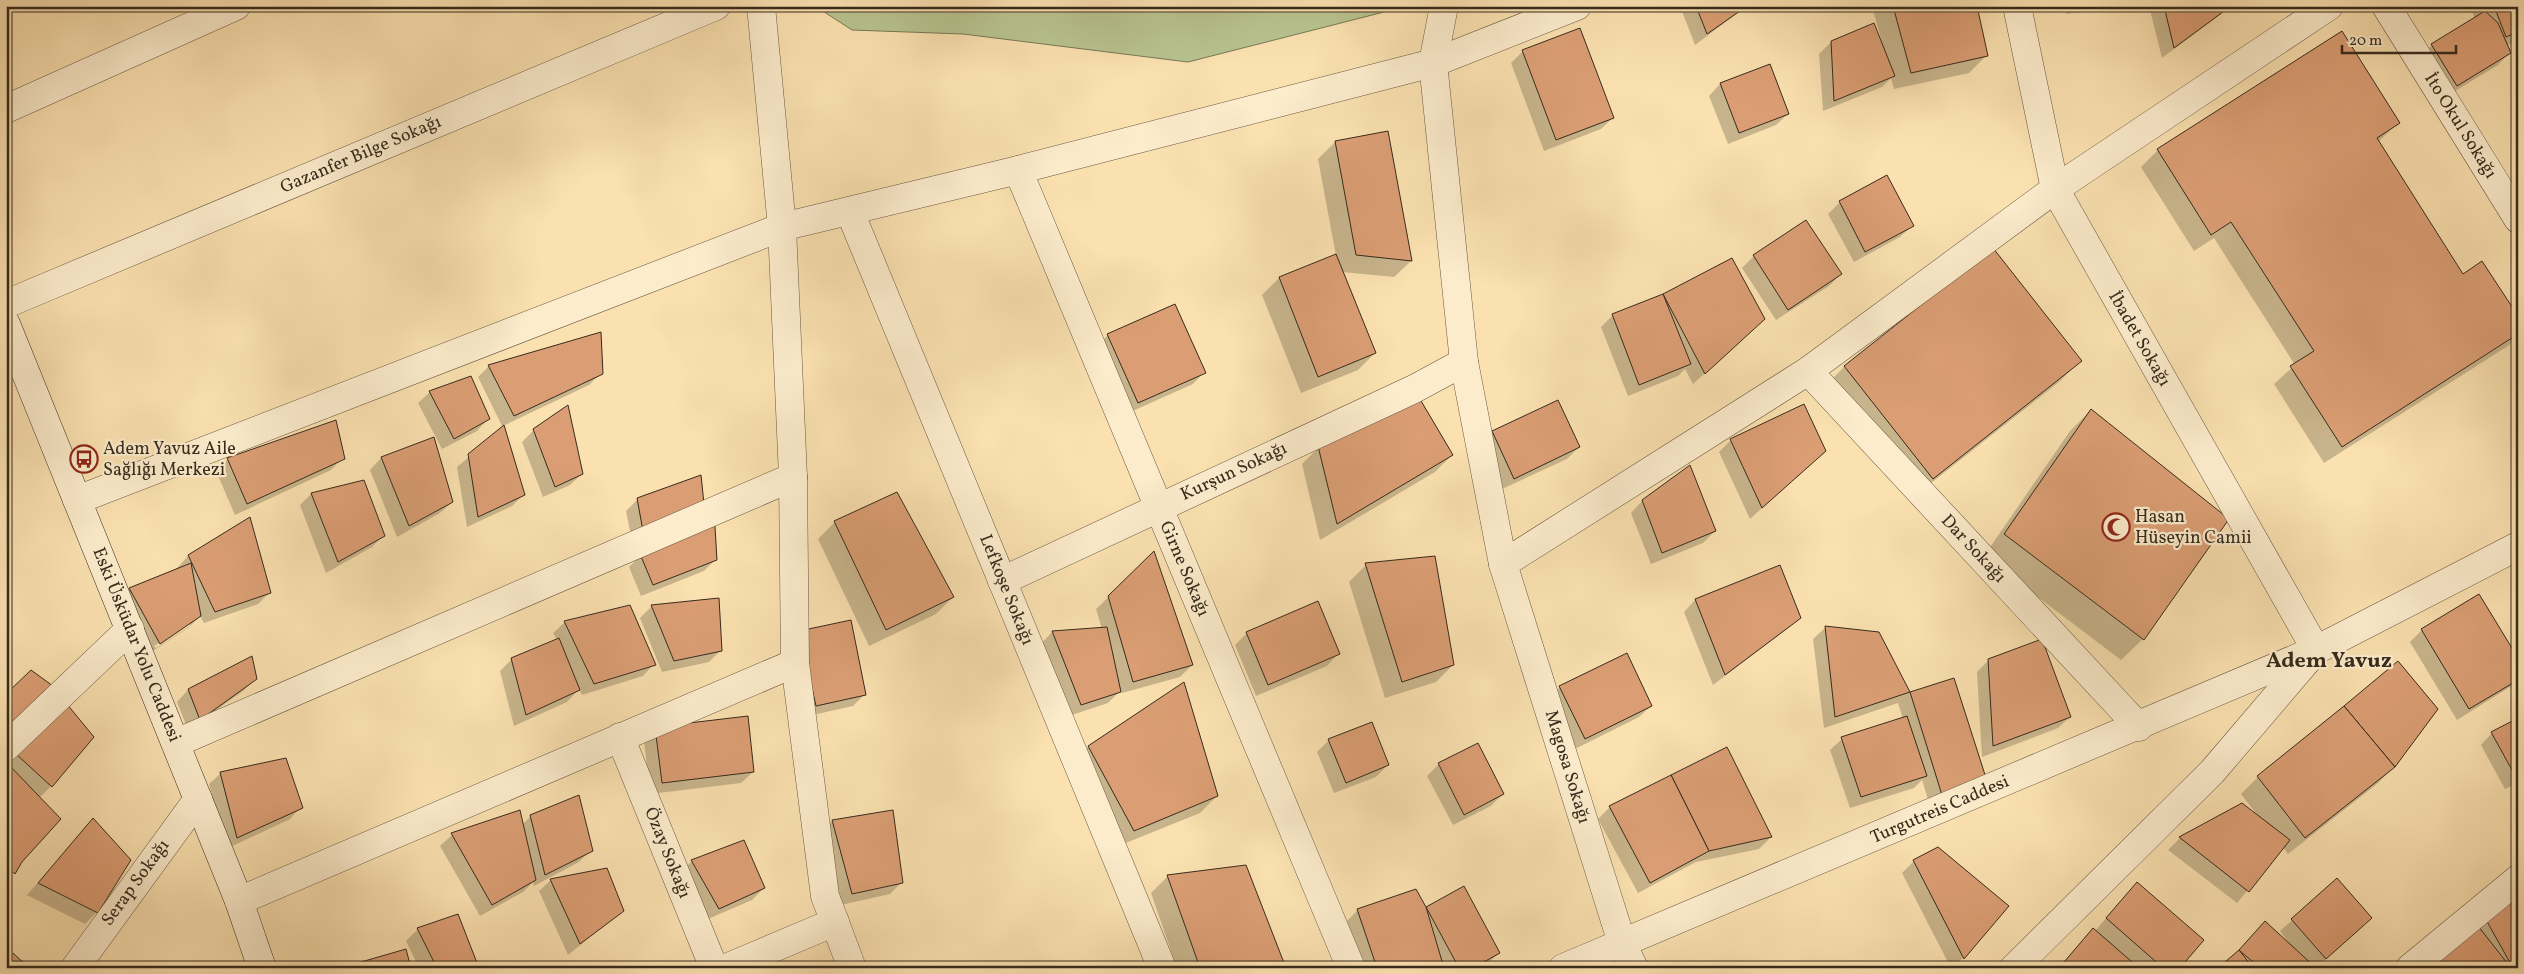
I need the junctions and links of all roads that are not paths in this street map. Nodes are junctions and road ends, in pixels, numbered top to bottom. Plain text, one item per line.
1 (236, 6) edge
2 (716, 6) edge
3 (762, 6) edge
4 (1444, 6) edge
5 (1577, 6) edge
6 (2017, 6) edge
7 (2329, 6) edge
8 (2386, 6) edge
9 (1433, 63) junction
10 (6, 109) edge
11 (1018, 170) junction
12 (2055, 189) junction
13 (850, 212) junction
14 (2518, 219) edge
15 (782, 227) junction
16 (6, 304) edge
17 (9, 341) edge
18 (1464, 362) junction
19 (1808, 371) junction
20 (792, 477) junction
21 (77, 500) junction
22 (1158, 507) junction
23 (2518, 546) edge
24 (1503, 564) junction
25 (1002, 581) junction
26 (130, 629) junction
27 (2316, 650) junction
28 (795, 663) junction
29 (2139, 727) junction
30 (620, 737) junction
31 (176, 743) junction
32 (6, 747) edge
33 (198, 799) junction
34 (2518, 879) edge
35 (239, 901) junction
36 (835, 922) junction
37 (1622, 943) junction
38 (74, 968) edge
39 (262, 968) edge
40 (714, 968) edge
41 (726, 968) edge
42 (852, 968) edge
43 (1162, 968) edge
44 (1350, 968) edge
45 (1563, 968) edge
46 (1634, 968) edge
47 (2014, 968) edge
48 (2410, 968) edge

1 - 10 street
2 - 16 street, Gazanfer Bilge Sokağı
3 - 15 street
4 - 9 street, Magosa Sokağı
5 - 9 street
6 - 12 street, İbadet Sokağı
7 - 12 street
8 - 14 street, İto Okul Sokağı
9 - 11 street
9 - 18 street, Magosa Sokağı
11 - 13 street
11 - 22 street, Girne Sokağı
12 - 19 street
12 - 27 street, İbadet Sokağı
13 - 15 street
13 - 25 street, Lefkoşe Sokağı
15 - 20 street
15 - 21 street
17 - 21 street, Eski Üsküdar Yolu Caddesi
18 - 22 street, Kurşun Sokağı
18 - 24 street, Magosa Sokağı
19 - 24 street
19 - 29 street, Dar Sokağı
20 - 28 street
20 - 31 street
21 - 26 street, Eski Üsküdar Yolu Caddesi
22 - 25 street, Kurşun Sokağı
22 - 44 street, Girne Sokağı
23 - 27 street, Turgutreis Caddesi
24 - 37 street, Magosa Sokağı
25 - 43 street, Lefkoşe Sokağı
26 - 31 street, Eski Üsküdar Yolu Caddesi
26 - 32 street
27 - 29 street, Turgutreis Caddesi
27 - 47 street
28 - 30 street
28 - 36 street
29 - 37 street, Turgutreis Caddesi
30 - 35 street
30 - 40 street, Özay Sokağı
31 - 33 street, Eski Üsküdar Yolu Caddesi
33 - 35 street, Eski Üsküdar Yolu Caddesi
33 - 38 street, Serap Sokağı
34 - 48 street
35 - 39 street, Eski Üsküdar Yolu Caddesi
36 - 41 street
36 - 42 street
37 - 45 street, Turgutreis Caddesi
37 - 46 street, Magosa Sokağı

